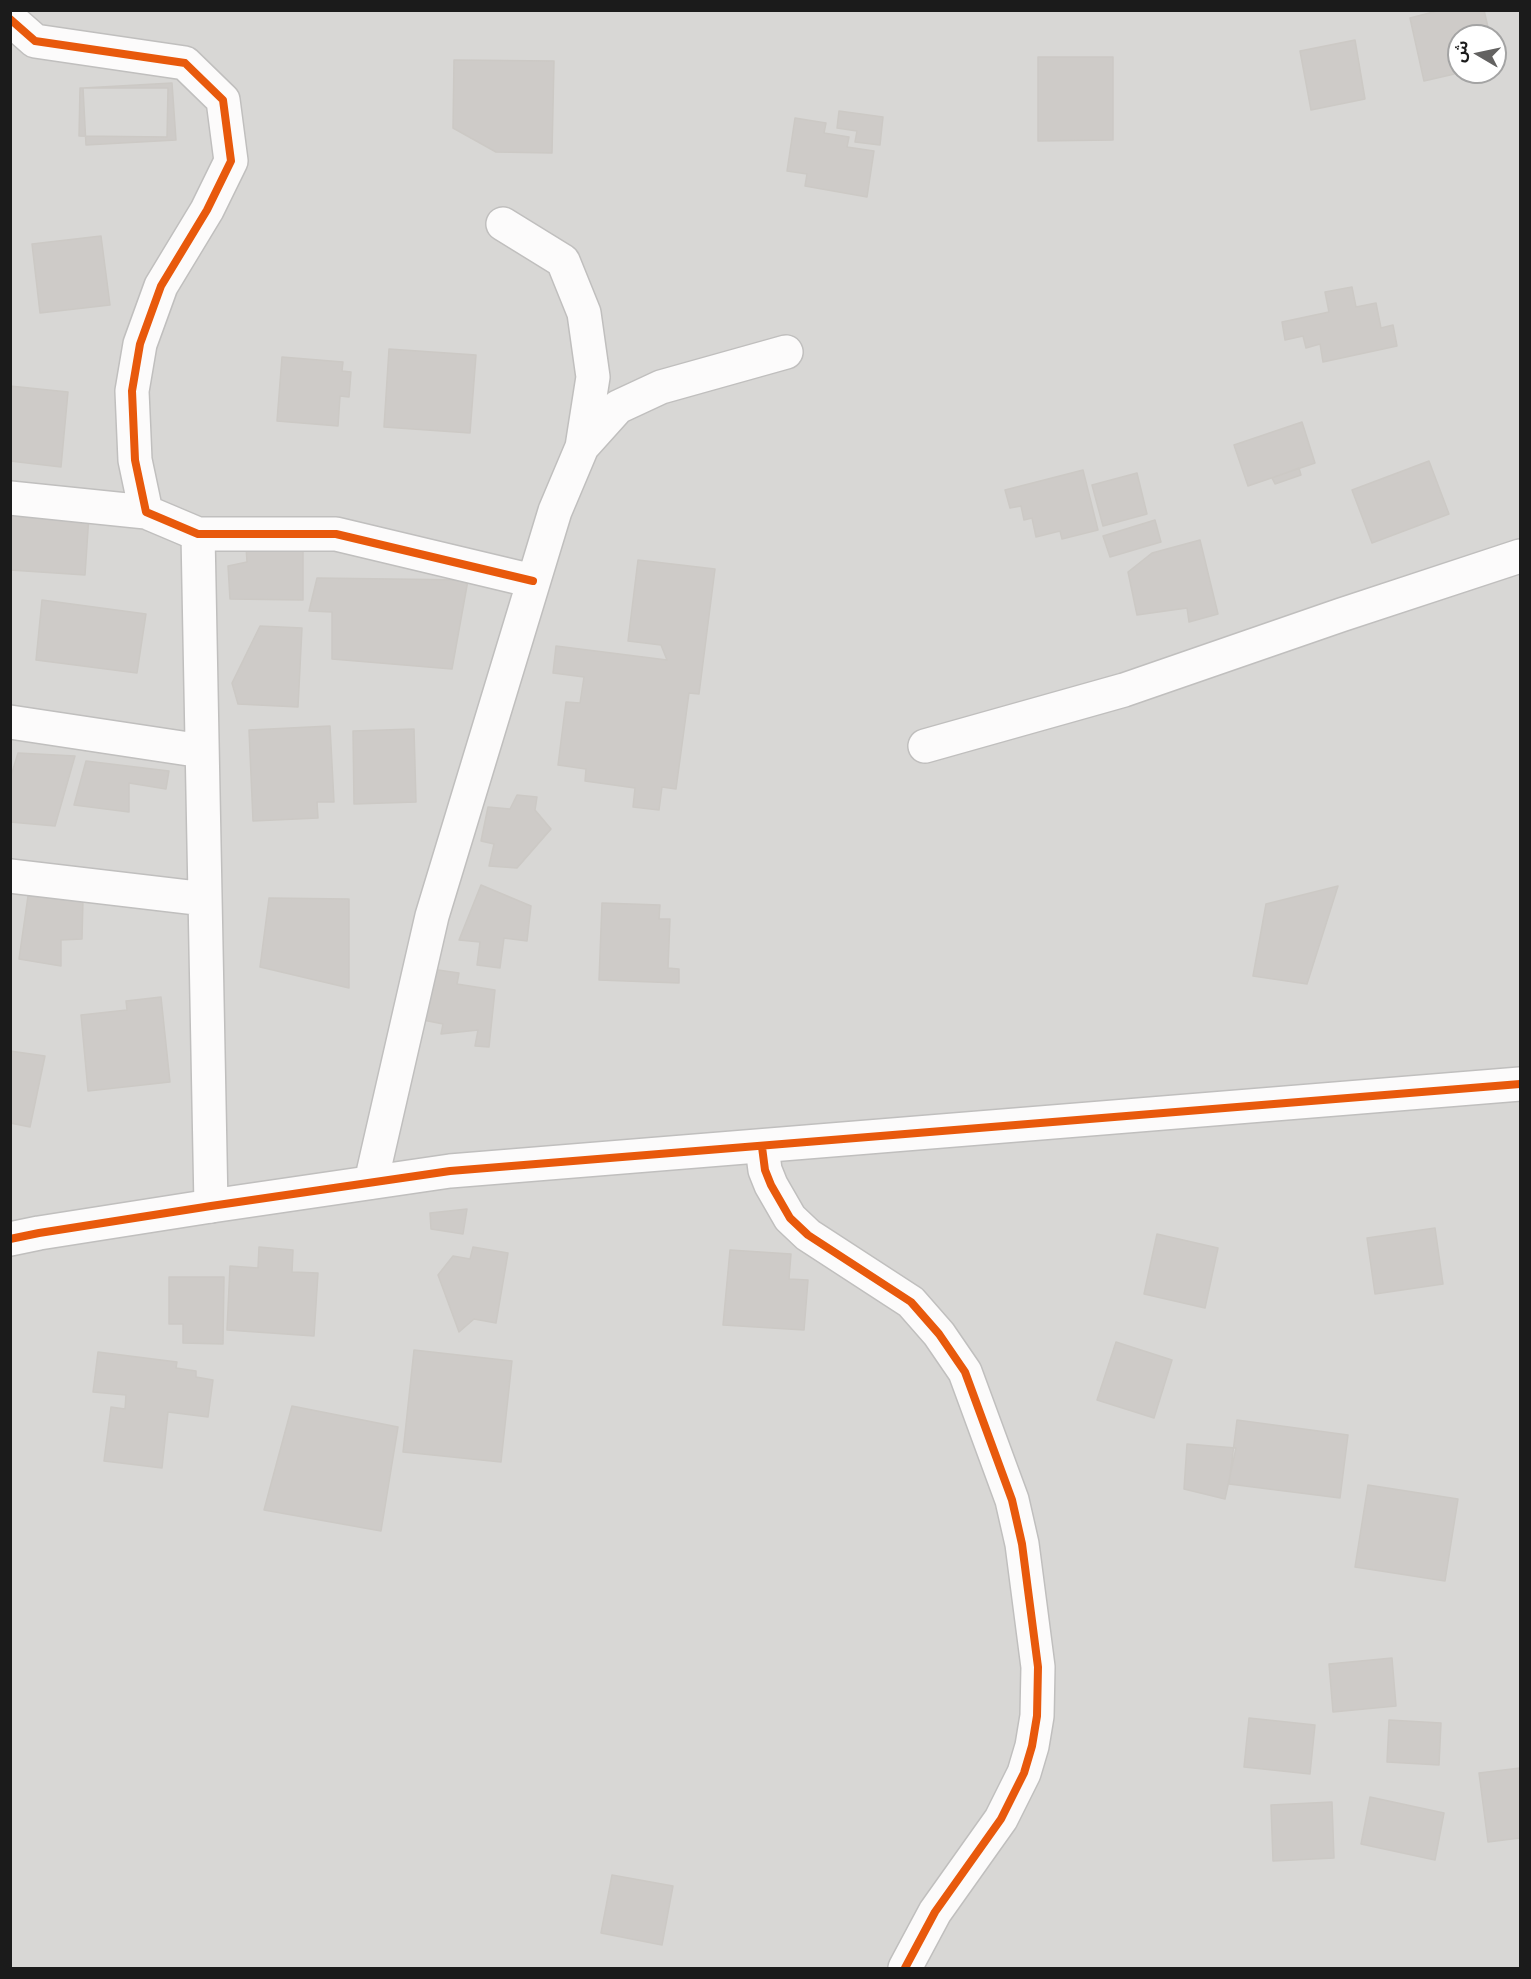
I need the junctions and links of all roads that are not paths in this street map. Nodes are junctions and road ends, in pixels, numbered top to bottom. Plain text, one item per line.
1 (10, 19) edge
2 (503, 224) dead end
3 (786, 352) dead end
4 (582, 447) junction
5 (10, 498) edge
6 (146, 512) junction
7 (198, 534) junction
8 (1521, 556) edge
9 (533, 581) junction
10 (10, 722) edge
11 (925, 746) dead end
12 (202, 751) junction
13 (10, 876) edge
14 (205, 899) junction
15 (1521, 1084) edge
16 (762, 1147) junction
17 (371, 1182) junction
18 (211, 1206) junction
19 (10, 1239) edge
20 (905, 1968) edge

1 - 6 street
2 - 4 street
3 - 4 street
4 - 9 street
5 - 6 street
6 - 7 street
7 - 9 street
7 - 12 street
8 - 11 street
9 - 17 street
10 - 12 street
12 - 14 street
13 - 14 street
14 - 18 street
15 - 16 street
16 - 17 street
16 - 20 street
17 - 18 street
18 - 19 street

